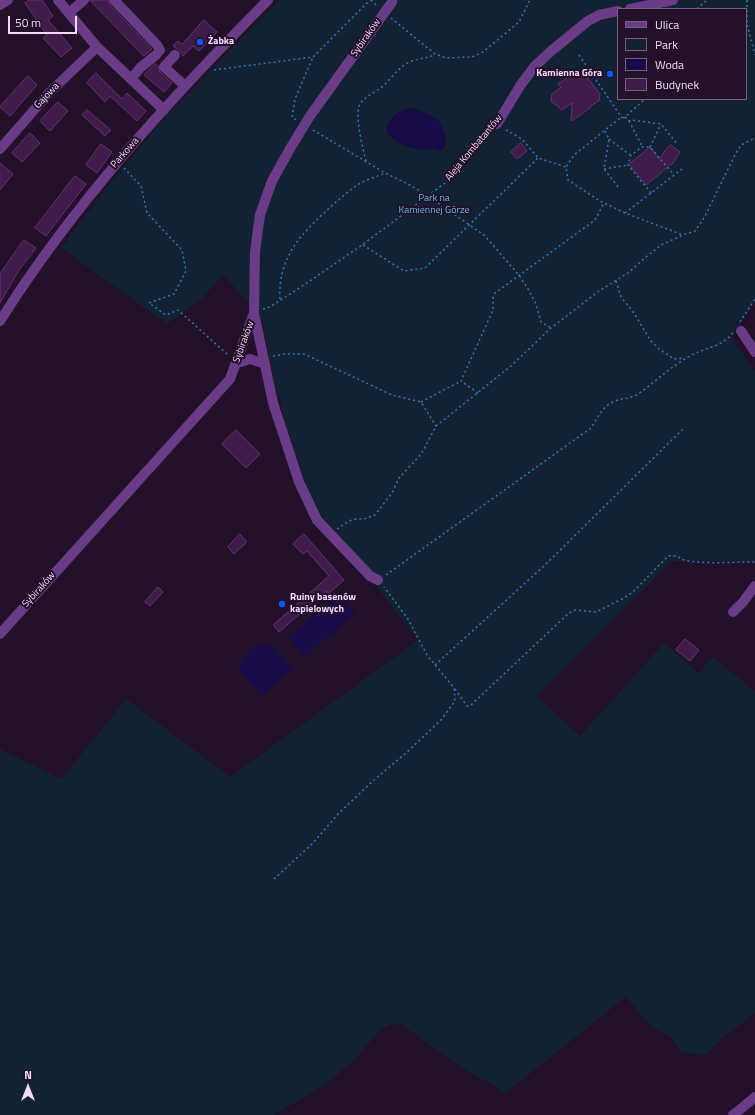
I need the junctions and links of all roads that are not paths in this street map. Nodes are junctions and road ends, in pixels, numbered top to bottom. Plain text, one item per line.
1 (8, 0) edge
2 (58, 0) edge
3 (84, 0) edge
4 (114, 0) edge
5 (268, 0) edge
6 (673, 0) edge
7 (392, 1) edge
8 (0, 5) edge
9 (635, 8) edge
10 (617, 11) edge
11 (69, 13) junction
12 (97, 47) junction
13 (175, 55) dead end
14 (131, 79) junction
15 (185, 86) junction
16 (164, 110) junction
17 (497, 124) road end
18 (0, 149) edge
19 (254, 313) junction
20 (0, 321) edge
21 (740, 328) road end
22 (755, 352) edge
23 (264, 361) junction
24 (237, 363) junction
25 (378, 580) road end
26 (755, 586) edge
27 (733, 612) dead end
28 (0, 634) edge
29 (755, 1097) edge
30 (733, 1115) edge

1 - 8 street
2 - 11 street
3 - 11 street
4 - 14 street
5 - 15 street, Parkowa
6 - 9 street
7 - 19 street, Sybiraków, bridge
10 - 17 street, Aleja Kombatantów
11 - 12 street
12 - 14 street
12 - 18 street, Gajowa
13 - 15 street
14 - 16 street
15 - 16 street, Parkowa
16 - 20 street, Parkowa
19 - 23 street
19 - 24 street, Sybiraków
21 - 22 street
23 - 24 street
23 - 25 street
24 - 28 street, Sybiraków
26 - 27 street
29 - 30 street

